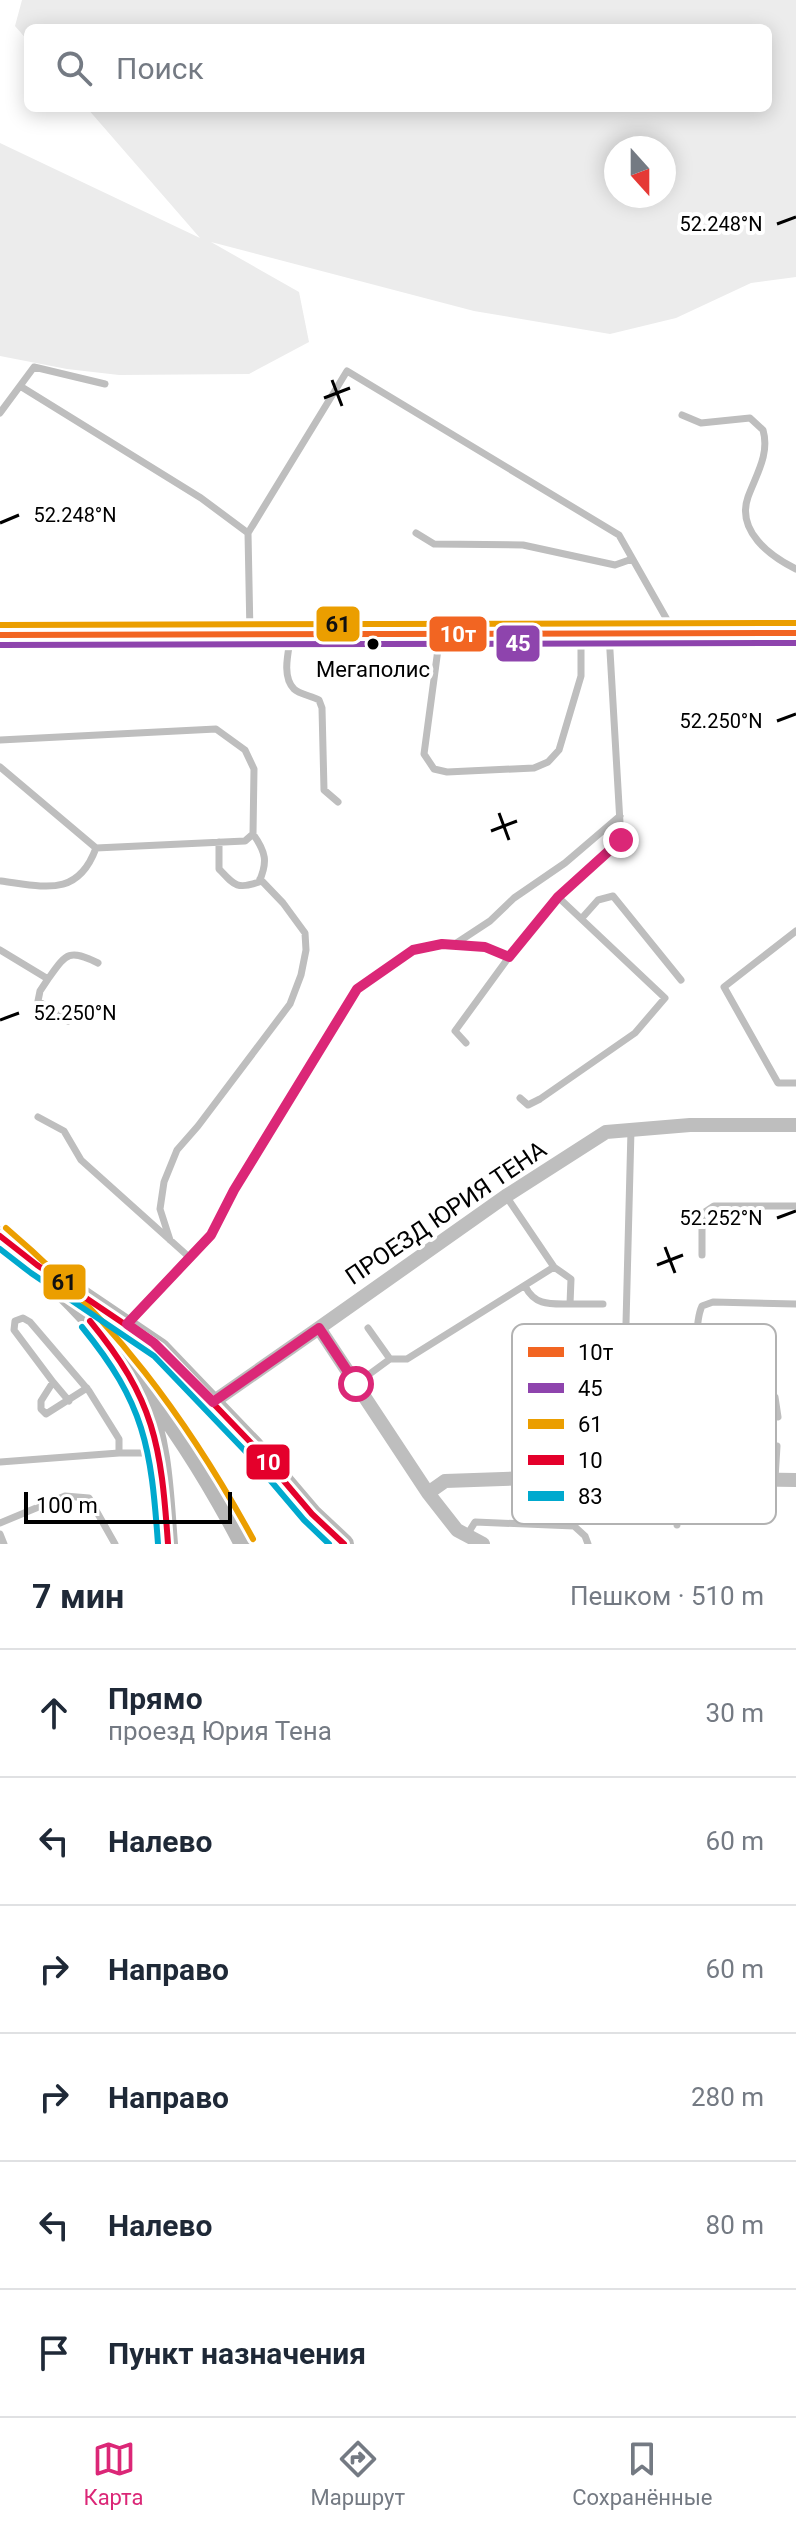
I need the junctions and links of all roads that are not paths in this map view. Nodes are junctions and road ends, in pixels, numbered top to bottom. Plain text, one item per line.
1 (105, 384) dead end
2 (20, 386) junction
3 (0, 413) edge
4 (682, 415) dead end
5 (248, 533) junction
6 (416, 533) dead end
7 (632, 559) junction
8 (796, 569) edge
9 (796, 633) edge
10 (440, 634) junction
11 (581, 634) junction
12 (609, 634) junction
13 (675, 634) junction
14 (0, 635) edge
15 (250, 635) junction
16 (291, 635) junction
17 (0, 740) edge
18 (0, 767) edge
19 (338, 802) dead end
20 (620, 816) junction
21 (253, 834) junction
22 (219, 842) junction
23 (96, 848) junction
24 (260, 879) junction
25 (1, 881) edge
26 (558, 897) junction
27 (582, 918) junction
28 (796, 931) edge
29 (455, 944) junction
30 (0, 950) edge
31 (509, 957) junction
32 (98, 963) dead end
33 (48, 979) junction
34 (681, 980) dead end
35 (68, 1021) dead end
36 (466, 1043) dead end
37 (796, 1083) edge
38 (520, 1098) dead end
39 (38, 1117) dead end
40 (796, 1125) edge
41 (631, 1128) junction
42 (506, 1196) junction
43 (796, 1206) edge
44 (0, 1236) edge
45 (170, 1240) junction
46 (702, 1255) dead end
47 (189, 1257) junction
48 (37, 1265) junction
49 (554, 1267) junction
50 (525, 1286) junction
51 (570, 1304) junction
52 (603, 1304) dead end
53 (796, 1304) edge
54 (127, 1324) junction
55 (626, 1324) edge
56 (697, 1324) edge
57 (319, 1328) junction
58 (368, 1328) dead end
59 (119, 1355) junction
60 (390, 1359) junction
61 (53, 1382) junction
62 (356, 1384) junction
63 (88, 1390) junction
64 (69, 1401) junction
65 (213, 1402) junction
66 (776, 1404) edge
67 (778, 1417) dead end
68 (777, 1446) dead end
69 (119, 1453) junction
70 (159, 1453) junction
71 (0, 1462) edge
72 (776, 1462) edge
73 (776, 1479) edge
74 (512, 1480) edge
75 (796, 1480) edge
76 (428, 1493) junction
77 (0, 1523) edge
78 (512, 1523) edge
79 (524, 1524) edge
80 (0, 1534) edge
81 (467, 1535) junction
82 (4, 1544) edge
83 (115, 1544) edge
84 (168, 1544) edge
85 (244, 1544) edge
86 (344, 1544) edge
87 (483, 1544) edge
88 (588, 1544) edge

1 - 2 lane
2 - 3 lane
2 - 5 lane
4 - 8 lane
5 - 7 lane
5 - 15 lane
6 - 7 lane
7 - 13 lane
9 - 13 street
10 - 11 street
10 - 11 lane
10 - 16 street
11 - 12 street
12 - 13 street
12 - 20 lane
14 - 15 street
15 - 16 street
16 - 19 lane
17 - 21 lane
18 - 23 lane
20 - 26 lane
20 - 29 lane
21 - 22 lane
21 - 24 lane
22 - 23 lane
22 - 24 lane
23 - 25 lane
24 - 45 lane
26 - 27 lane
26 - 31 lane
27 - 34 lane
27 - 38 lane
28 - 37 lane
29 - 31 lane
29 - 47 lane
30 - 33 lane
31 - 36 lane
32 - 33 lane
33 - 35 lane
39 - 45 lane
40 - 41 street, ПРОЕЗД ЮРИЯ ТЕНА
41 - 42 street, ПРОЕЗД ЮРИЯ ТЕНА
41 - 55 lane
42 - 49 lane
42 - 57 street, ПРОЕЗД ЮРИЯ ТЕНА
43 - 46 lane
44 - 48 main road
45 - 47 lane
47 - 54 lane
48 - 54 main road
48 - 59 main road
49 - 50 lane
49 - 51 lane
50 - 51 lane
50 - 60 lane
51 - 52 lane
53 - 56 lane
54 - 65 main road
57 - 62 street
57 - 65 street, ПРОЕЗД ЮРИЯ ТЕНА
58 - 60 lane
59 - 70 main road
59 - 85 main road
60 - 62 lane
61 - 63 lane
61 - 64 lane
61 - 64 lane
62 - 76 street
63 - 64 lane
63 - 69 lane
65 - 86 main road
66 - 67 lane
68 - 72 lane
69 - 70 lane
69 - 71 lane
70 - 84 main road
73 - 75 street
74 - 76 street
76 - 81 street
77 - 83 lane
78 - 81 lane
79 - 88 lane
80 - 82 lane
81 - 87 street

